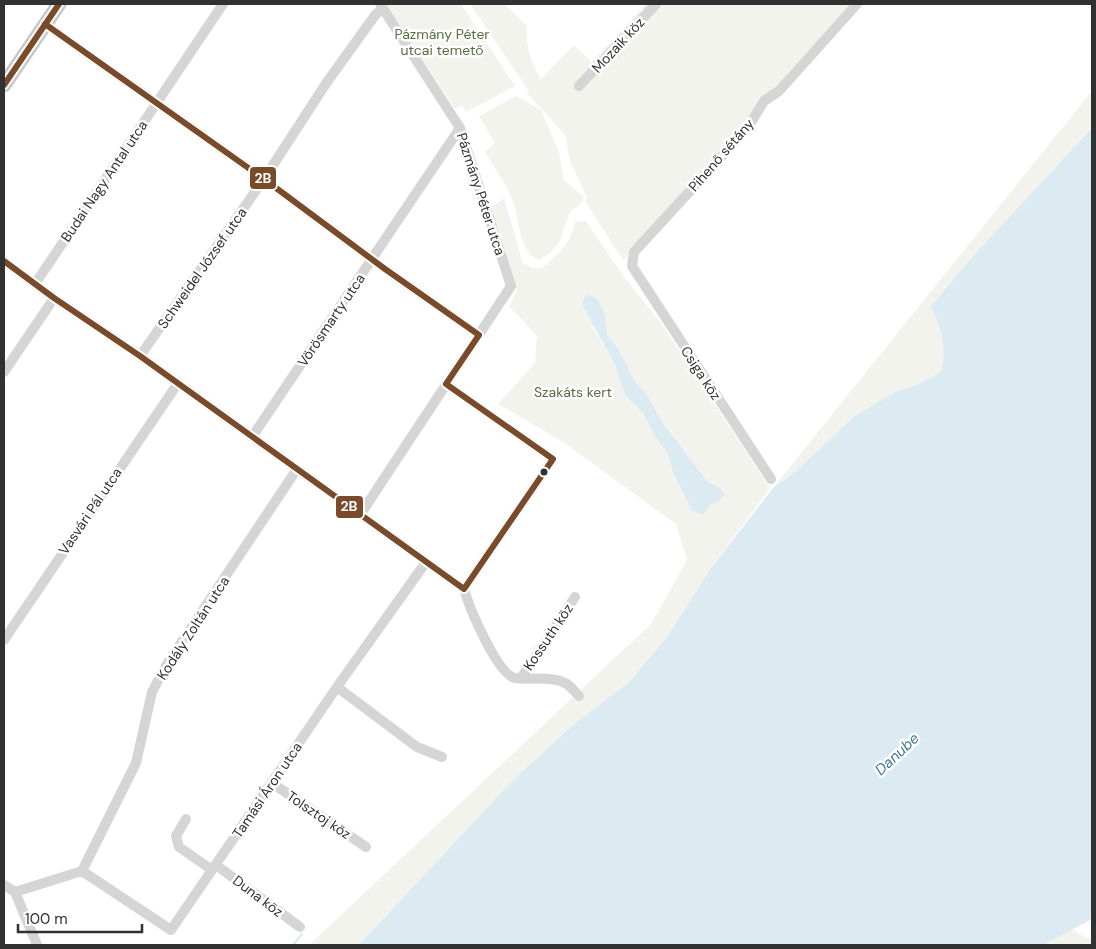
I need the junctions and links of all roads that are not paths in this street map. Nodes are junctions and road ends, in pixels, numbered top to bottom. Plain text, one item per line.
1 (58, 4) edge
2 (223, 4) edge
3 (656, 4) edge
4 (857, 4) edge
5 (382, 6) edge
6 (45, 24) junction
7 (4, 85) edge
8 (579, 86) dead end
9 (157, 103) junction
10 (460, 128) junction
11 (264, 179) junction
12 (372, 259) junction
13 (4, 261) edge
14 (632, 266) joint
15 (35, 284) junction
16 (54, 298) junction
17 (479, 335) junction
18 (140, 356) junction
19 (4, 372) edge
20 (178, 383) junction
21 (446, 384) junction
22 (252, 437) junction
23 (297, 469) junction
24 (771, 479) dead end
25 (360, 515) junction
26 (426, 562) junction
27 (464, 589) junction
28 (575, 597) dead end
29 (4, 640) edge
30 (521, 678) junction
31 (337, 687) junction
32 (579, 696) dead end
33 (442, 757) dead end
34 (272, 783) junction
35 (186, 819) dead end
36 (366, 847) dead end
37 (214, 867) junction
38 (82, 870) junction
39 (4, 885) edge
40 (15, 892) junction
41 (300, 927) dead end
42 (37, 945) edge

1 - 6 main road
2 - 9 street, Budai Nagy Antal utca
3 - 8 street, Mozaik köz
4 - 14 street, Pihenő sétány
5 - 10 street, Pázmány Péter utca
5 - 11 street, Schweidel József utca
6 - 7 main road
6 - 9 street
9 - 11 street
9 - 15 street, Budai Nagy Antal utca
10 - 12 street, Vörösmarty utca
10 - 17 street, Pázmány Péter utca
11 - 12 street
11 - 18 street, Schweidel József utca
12 - 17 street
12 - 22 street, Vörösmarty utca
13 - 15 street
14 - 24 street, Csiga köz
15 - 16 street
16 - 18 street
16 - 19 street
17 - 21 street
18 - 20 street
20 - 22 street
20 - 29 street, Vasvári Pál utca
21 - 25 street
21 - 27 street
22 - 23 street
23 - 25 street
23 - 38 street, Kodály Zoltán utca
25 - 26 street
26 - 27 street
26 - 31 street, Tamási Áron utca
27 - 30 street
28 - 30 street, Kossuth köz
30 - 32 street
31 - 33 street
31 - 34 street, Tamási Áron utca
34 - 36 street, Tolsztoj köz
34 - 37 street, Tamási Áron utca
35 - 37 street, Duna köz
37 - 38 street, Tamási Áron utca
37 - 41 street, Duna köz
38 - 40 street
39 - 40 street
40 - 42 street

